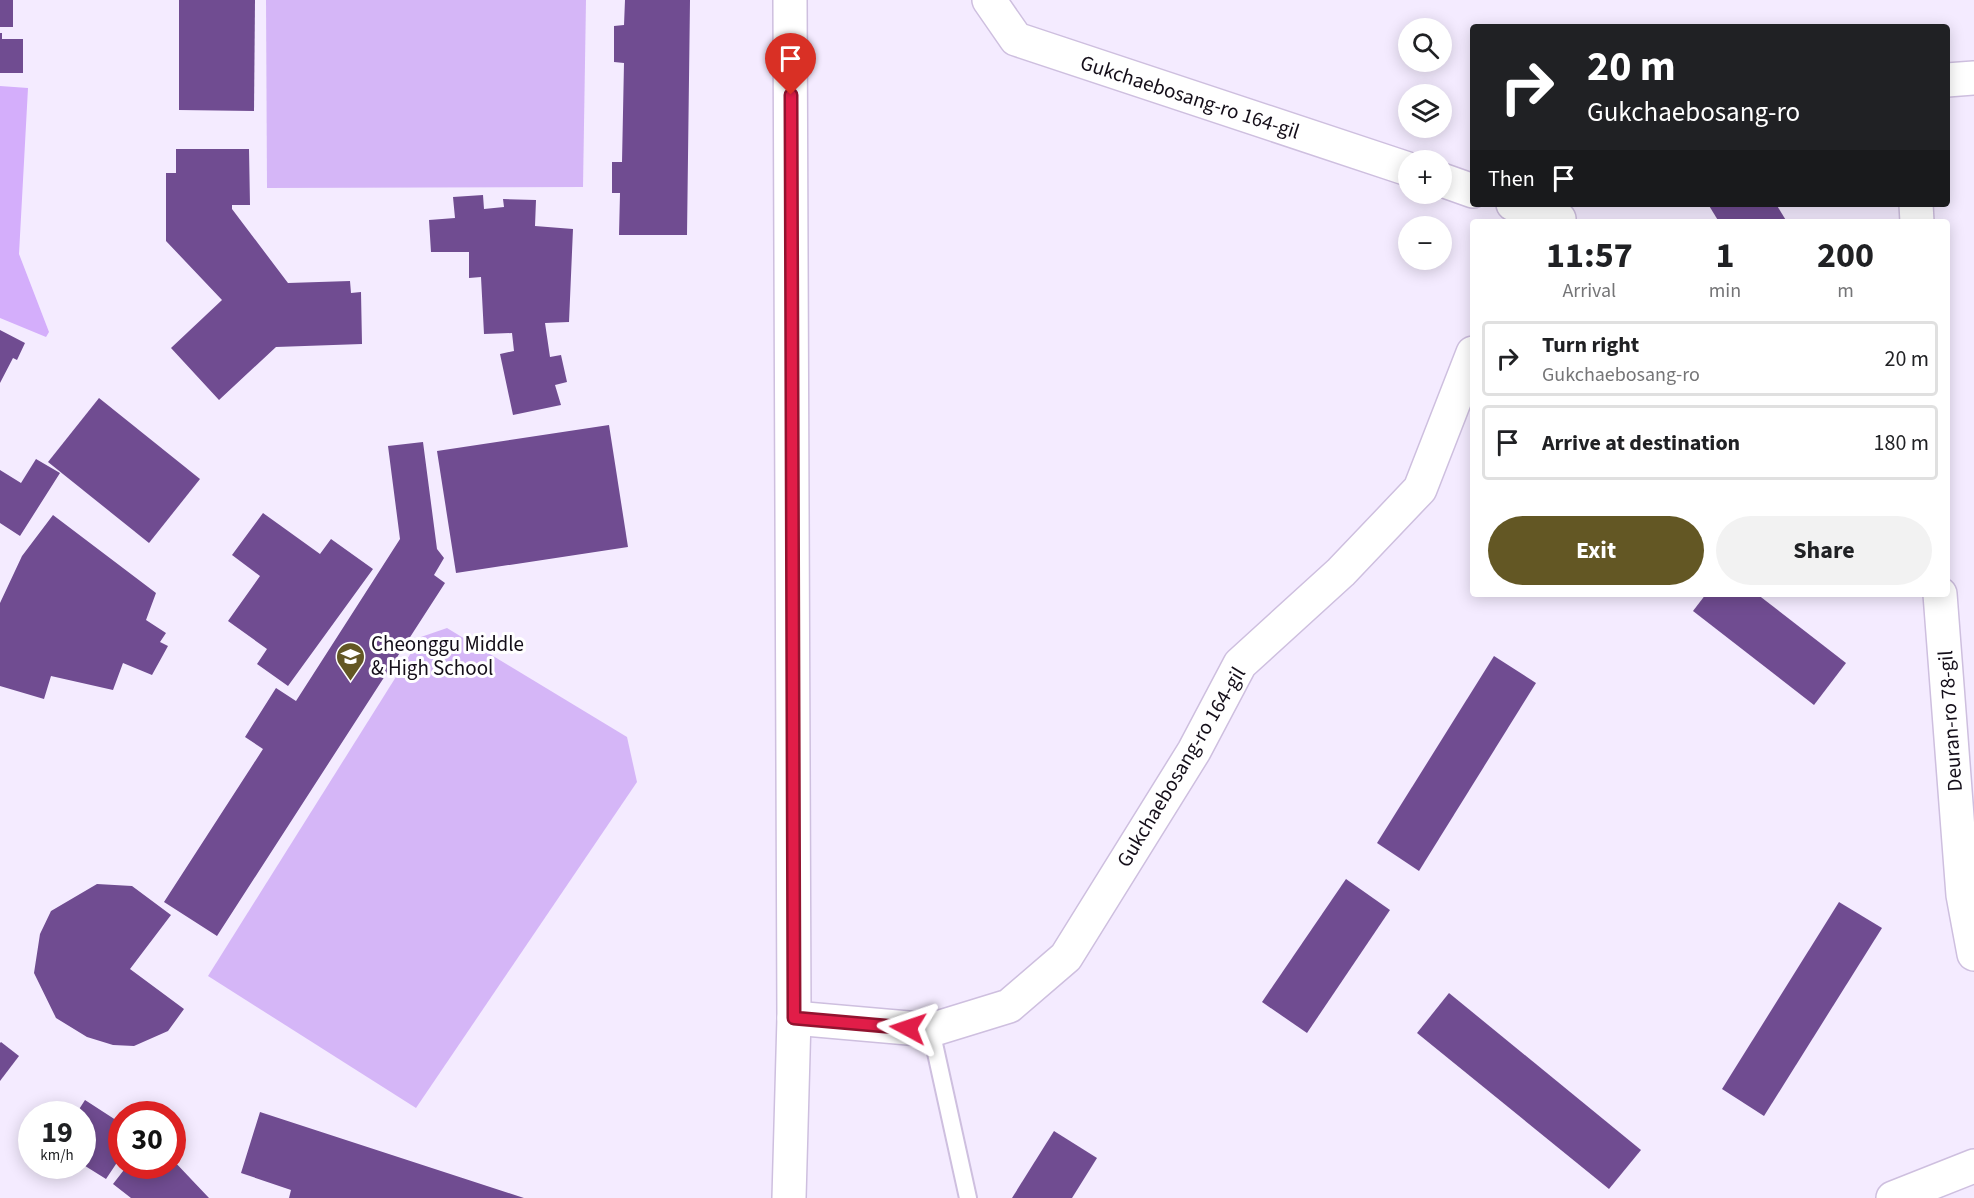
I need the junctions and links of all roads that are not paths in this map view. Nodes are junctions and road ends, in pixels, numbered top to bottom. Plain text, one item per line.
1 (790, 0) edge
2 (989, 0) edge
3 (1974, 78) edge
4 (1950, 80) edge
5 (1398, 166) edge
6 (1452, 184) edge
7 (1470, 190) edge
8 (1527, 207) edge
9 (1564, 215) edge
10 (1470, 361) edge
11 (1940, 597) edge
12 (1974, 954) edge
13 (794, 1018) junction
14 (931, 1030) junction
15 (1974, 1166) edge
16 (789, 1198) edge
17 (968, 1198) edge
18 (1893, 1198) edge

1 - 13 street
2 - 5 street, Gukchaebosang-ro 164-gil
3 - 4 street
6 - 7 street
8 - 9 street
10 - 14 street, Gukchaebosang-ro 164-gil
11 - 12 street, Deuran-ro 78-gil
13 - 14 street, Gukchaebosang-ro 164-gil
13 - 16 street
14 - 17 lane
15 - 18 street

